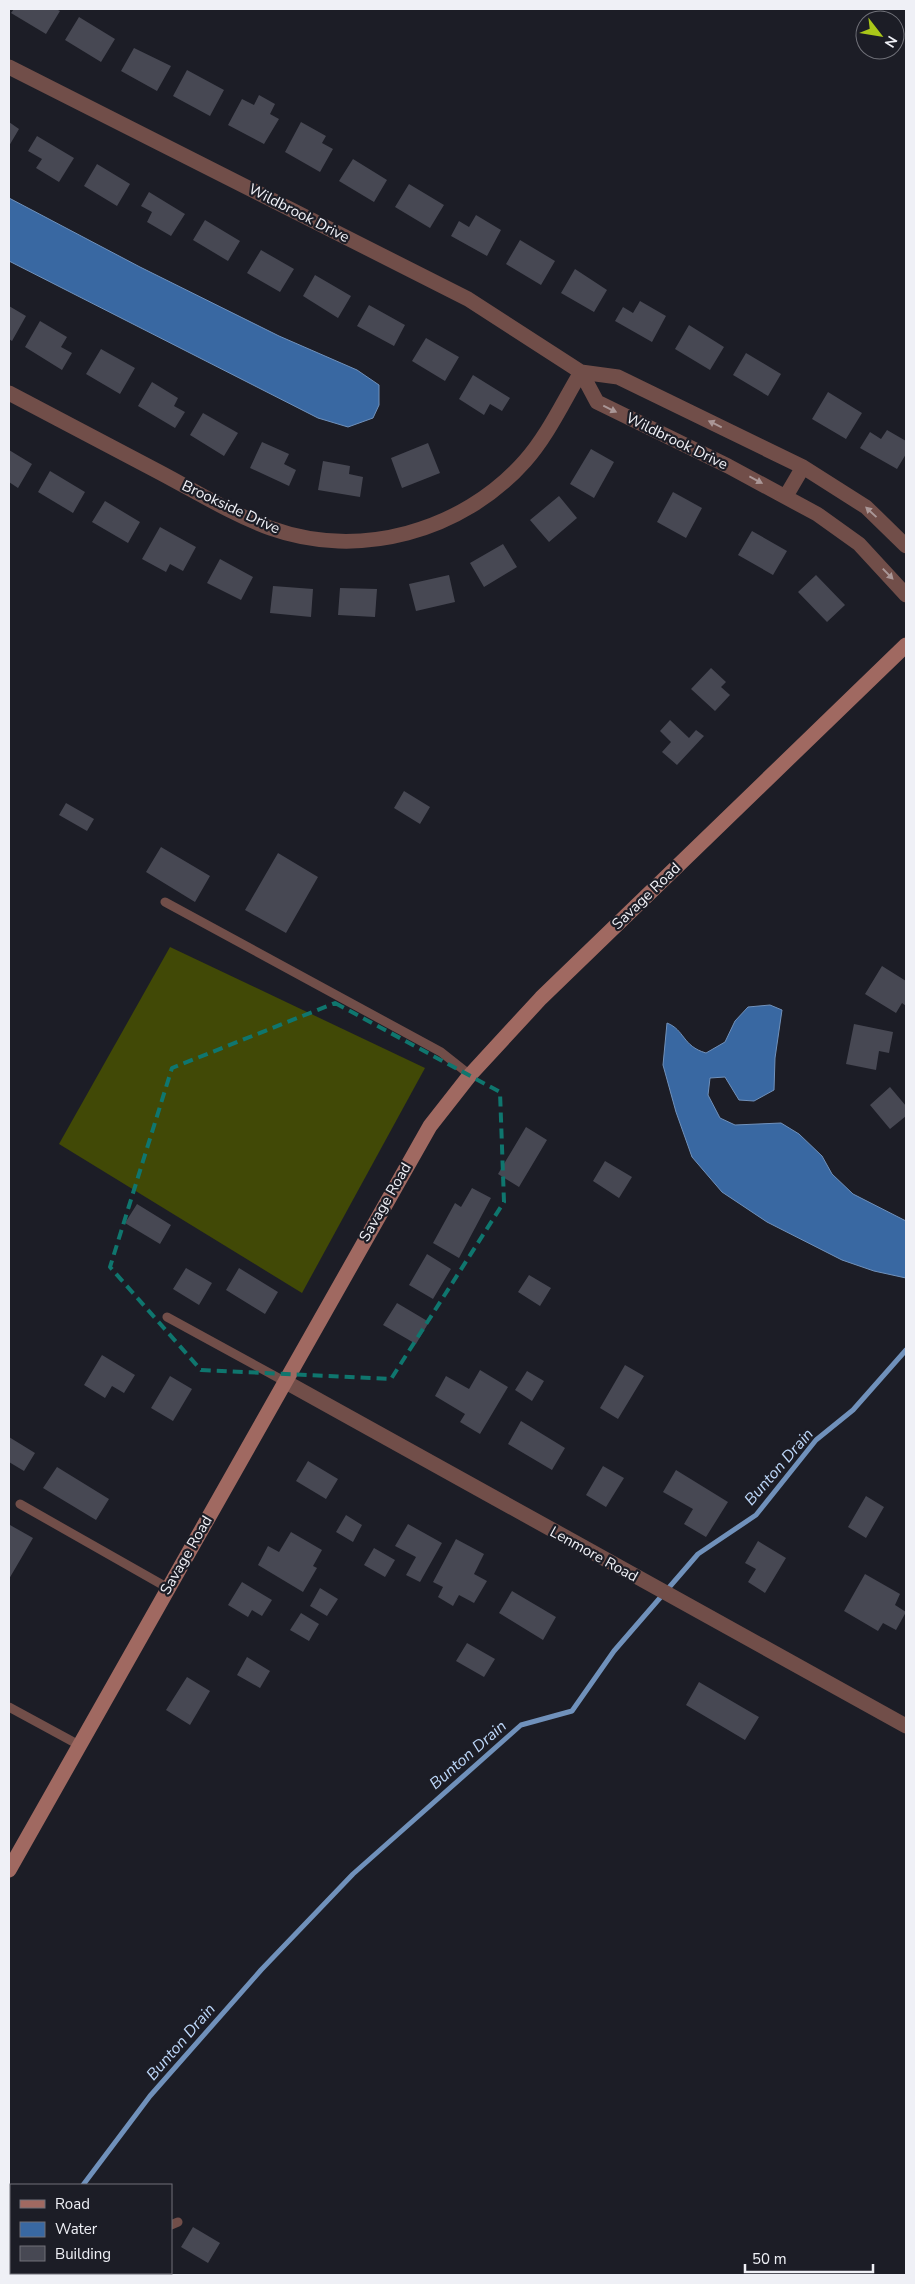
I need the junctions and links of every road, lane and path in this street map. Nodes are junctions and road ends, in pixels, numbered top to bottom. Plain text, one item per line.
1 (9, 67) edge
2 (581, 372) junction
3 (9, 393) edge
4 (803, 467) junction
5 (786, 496) junction
6 (906, 546) edge
7 (906, 595) edge
8 (906, 645) edge
9 (165, 902) dead end
10 (470, 1075) junction
11 (167, 1317) dead end
12 (284, 1381) junction
13 (20, 1504) dead end
14 (168, 1588) junction
15 (9, 1707) edge
16 (906, 1726) edge
17 (79, 1745) junction
18 (9, 1870) edge

1 - 2 street, Wildbrook Drive
2 - 3 street, Brookside Drive
4 -> 2 street, Wildbrook Drive
2 -> 5 street, Wildbrook Drive
4 - 5 street
6 -> 4 street, Wildbrook Drive
5 -> 7 street, Wildbrook Drive
8 - 10 street, Savage Road
9 - 10 lane
10 - 12 street, Savage Road
11 - 12 lane
12 - 14 street, Savage Road
12 - 16 street, Lenmore Road
13 - 14 lane
14 - 17 street, Savage Road
15 - 17 lane
17 - 18 street, Savage Road

